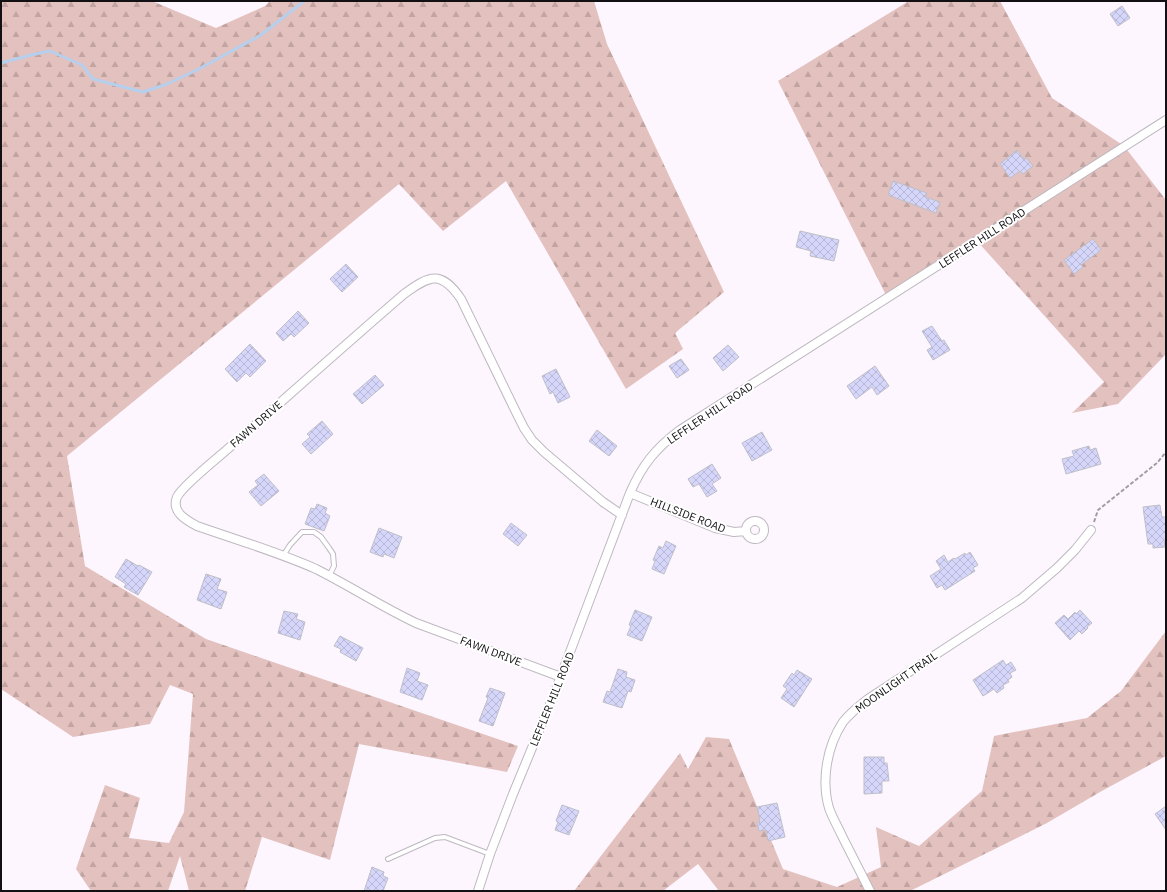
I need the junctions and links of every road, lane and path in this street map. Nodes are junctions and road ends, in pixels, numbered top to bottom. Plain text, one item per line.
1 (1166, 120) edge
2 (1166, 452) edge
3 (630, 493) junction
4 (622, 515) junction
5 (1092, 530) joint
6 (746, 531) dead end
7 (283, 556) junction
8 (329, 576) junction
9 (561, 677) junction
10 (490, 854) junction
11 (388, 859) dead end
12 (478, 891) edge
13 (870, 891) edge

1 - 3 street, LEFFLER HILL ROAD
2 - 5 path
3 - 4 street, LEFFLER HILL ROAD
3 - 6 street, HILLSIDE ROAD
4 - 7 street, FAWN DRIVE
4 - 9 street, LEFFLER HILL ROAD
5 - 13 street, MOONLIGHT TRAIL
7 - 8 street, FAWN DRIVE
7 - 8 lane
8 - 9 street, FAWN DRIVE
9 - 10 street, LEFFLER HILL ROAD
10 - 11 lane
10 - 12 street, LEFFLER HILL ROAD

